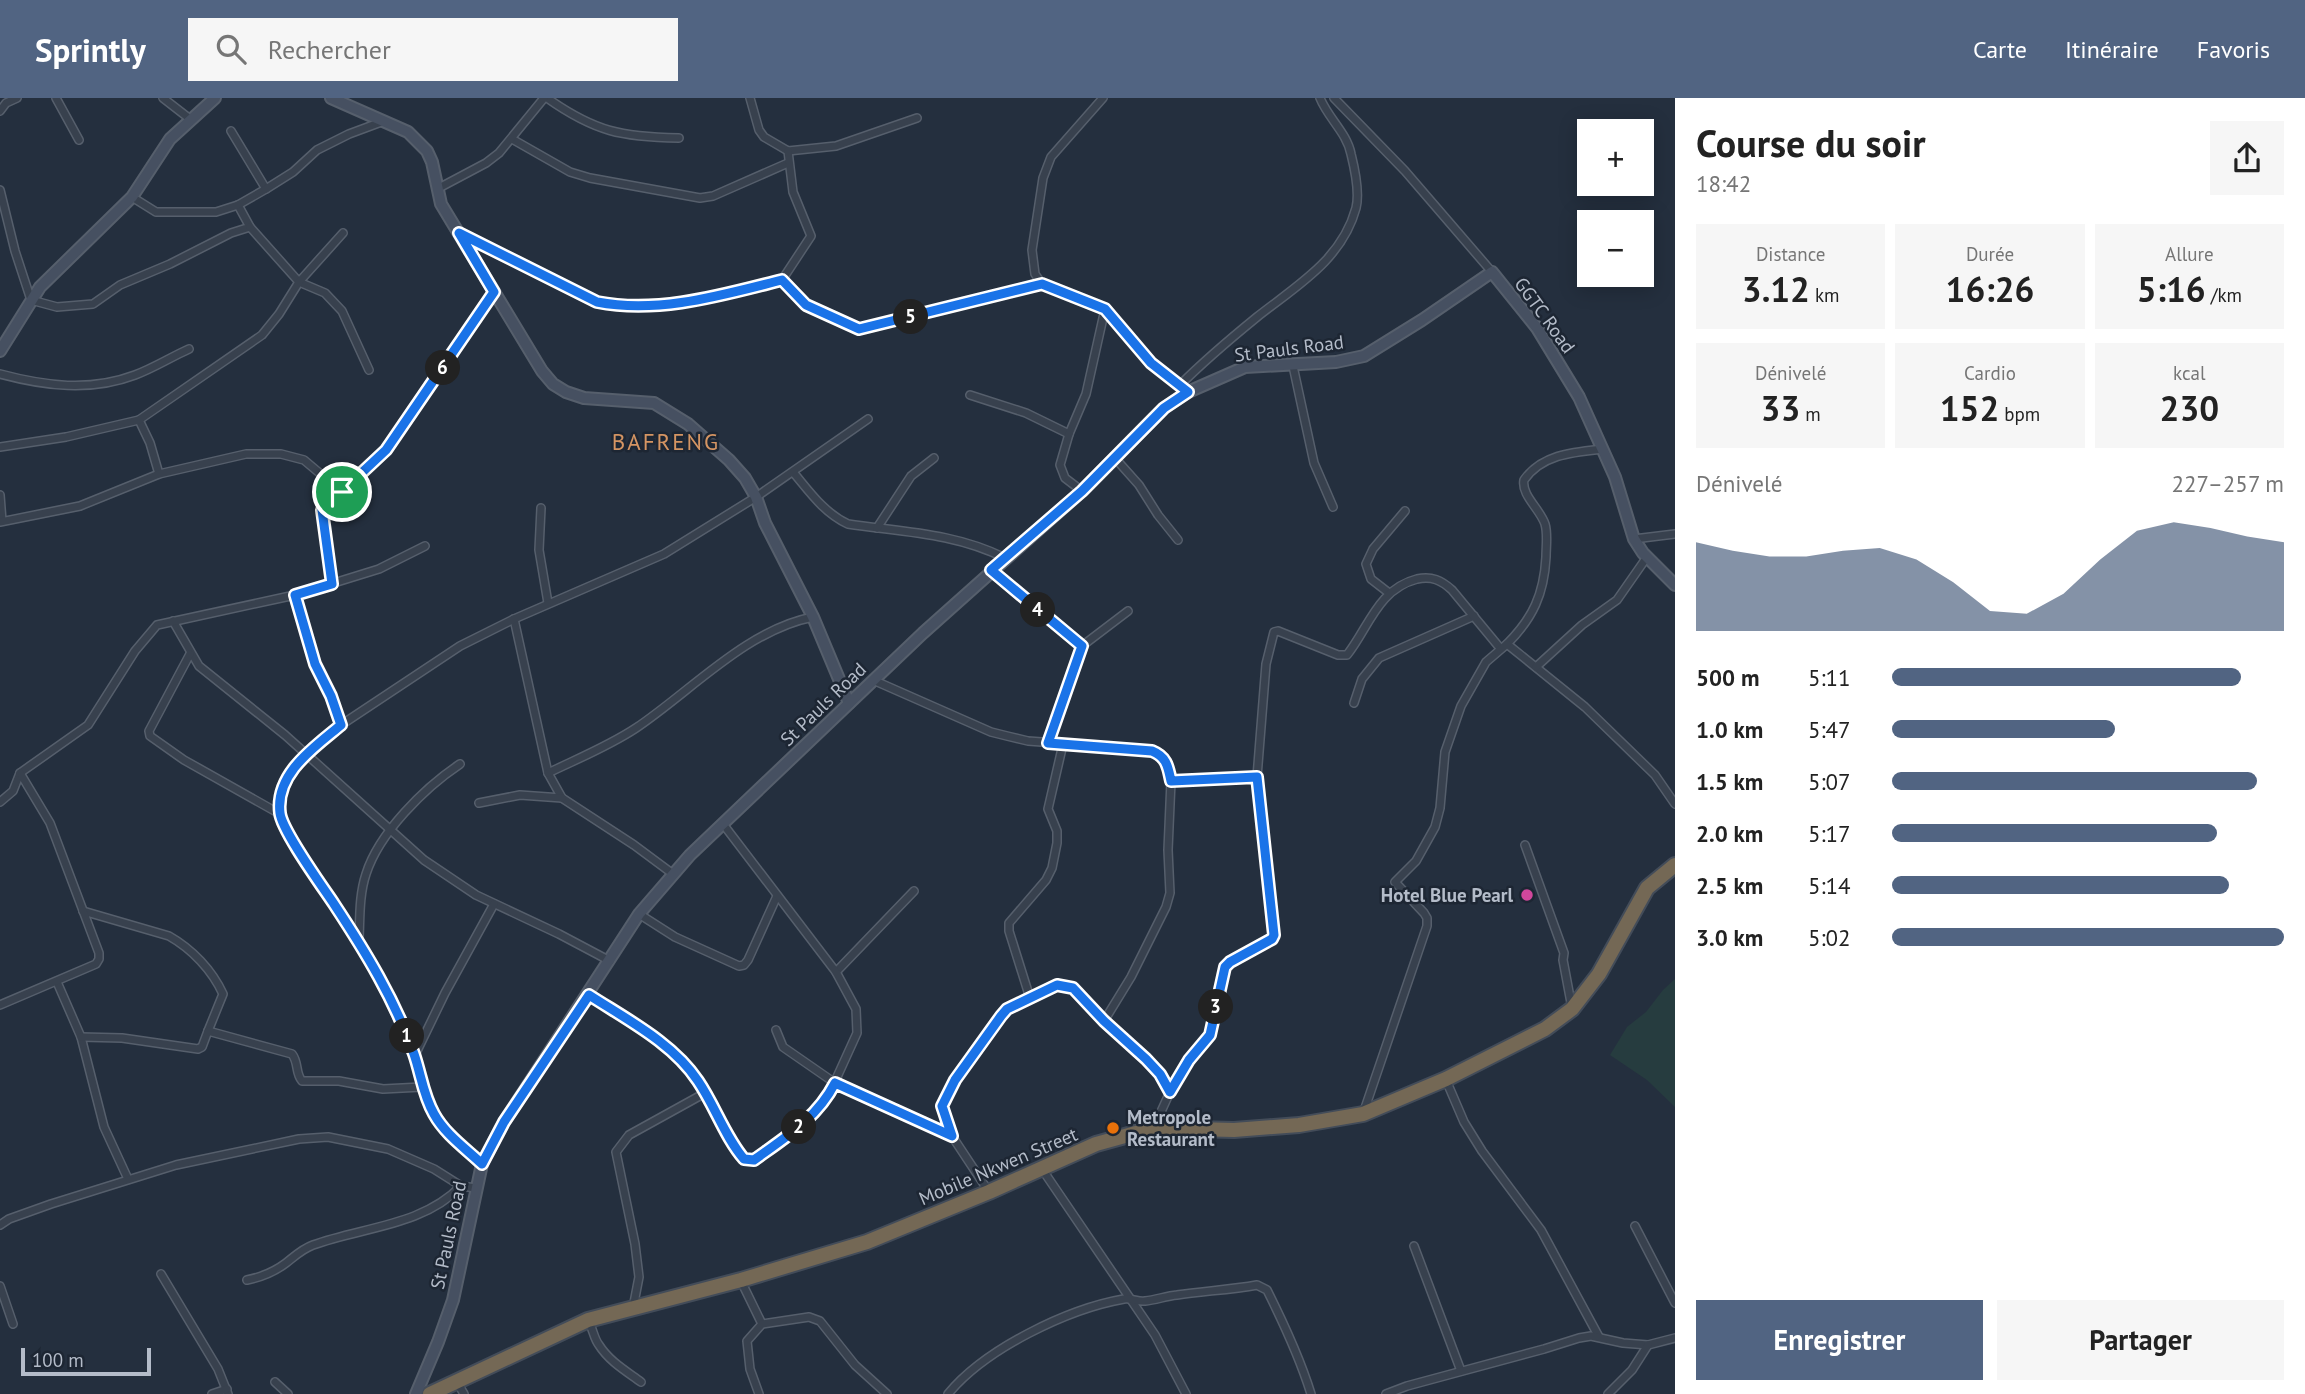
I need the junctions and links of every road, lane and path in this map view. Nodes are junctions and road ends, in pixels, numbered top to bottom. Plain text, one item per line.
1 (17, 98) edge
2 (56, 98) edge
3 (163, 98) edge
4 (215, 98) edge
5 (331, 98) edge
6 (546, 98) edge
7 (750, 98) edge
8 (1103, 98) edge
9 (1320, 98) edge
10 (1335, 98) edge
11 (0, 111) edge
12 (917, 118) dead end
13 (190, 119) junction
14 (385, 120) junction
15 (231, 131) dead end
16 (679, 138) dead end
17 (512, 139) junction
18 (79, 140) dead end
19 (788, 151) junction
20 (788, 163) junction
21 (0, 190) edge
22 (266, 190) junction
23 (437, 190) junction
24 (132, 197) junction
25 (238, 205) junction
26 (250, 227) junction
27 (343, 233) dead end
28 (459, 233) junction
29 (1492, 272) junction
30 (782, 280) junction
31 (299, 282) junction
32 (1042, 284) junction
33 (494, 292) junction
34 (31, 300) junction
35 (1105, 309) junction
36 (189, 348) dead end
37 (0, 351) edge
38 (1293, 366) junction
39 (369, 370) dead end
40 (0, 374) edge
41 (1184, 388) junction
42 (970, 395) dead end
43 (869, 419) dead end
44 (139, 420) junction
45 (1069, 434) junction
46 (0, 446) edge
47 (1602, 449) junction
48 (1114, 457) junction
49 (934, 458) dead end
50 (793, 472) junction
51 (159, 474) junction
52 (1082, 491) junction
53 (342, 492) junction
54 (0, 495) edge
55 (756, 497) junction
56 (1333, 507) dead end
57 (541, 508) dead end
58 (1405, 511) dead end
59 (1, 522) edge
60 (877, 528) junction
61 (1675, 534) edge
62 (1634, 539) junction
63 (1178, 540) dead end
64 (425, 546) dead end
65 (1647, 557) junction
66 (1005, 558) junction
67 (991, 570) junction
68 (1675, 571) edge
69 (1662, 573) junction
70 (332, 584) junction
71 (1675, 585) edge
72 (1388, 593) junction
73 (295, 595) junction
74 (548, 603) junction
75 (1128, 611) dead end
76 (1474, 616) junction
77 (813, 617) junction
78 (514, 619) junction
79 (173, 621) junction
80 (1082, 646) junction
81 (1504, 646) junction
82 (190, 654) junction
83 (1536, 667) junction
84 (873, 680) junction
85 (849, 703) junction
86 (1354, 703) dead end
87 (341, 725) junction
88 (1048, 743) junction
89 (1063, 744) junction
90 (305, 755) junction
91 (460, 764) dead end
92 (548, 773) junction
93 (20, 774) junction
94 (1257, 777) junction
95 (1171, 781) junction
96 (562, 797) junction
97 (0, 802) edge
98 (479, 803) dead end
99 (1675, 804) edge
100 (280, 814) junction
101 (723, 824) junction
102 (389, 831) junction
103 (1525, 845) dead end
104 (1675, 865) edge
105 (673, 874) junction
106 (914, 891) dead end
107 (777, 896) junction
108 (494, 904) junction
109 (83, 911) junction
110 (639, 914) junction
111 (359, 941) junction
112 (610, 961) junction
113 (836, 972) junction
114 (57, 982) junction
115 (589, 995) junction
116 (1030, 998) junction
117 (0, 1005) edge
118 (1572, 1009) junction
119 (1104, 1021) junction
120 (776, 1030) dead end
121 (208, 1031) junction
122 (80, 1037) junction
123 (415, 1055) junction
124 (1446, 1079) junction
125 (835, 1083) junction
126 (422, 1087) junction
127 (1170, 1092) junction
128 (705, 1093) junction
129 (1363, 1114) junction
130 (1154, 1128) junction
131 (952, 1136) junction
132 (482, 1164) junction
133 (1042, 1170) junction
134 (128, 1179) junction
135 (461, 1186) junction
136 (476, 1188) junction
137 (989, 1192) junction
138 (0, 1224) edge
139 (1635, 1226) dead end
140 (1414, 1246) dead end
141 (161, 1274) dead end
142 (247, 1280) dead end
143 (741, 1280) junction
144 (0, 1286) edge
145 (1128, 1298) junction
146 (1675, 1303) edge
147 (633, 1308) junction
148 (588, 1320) junction
149 (13, 1324) dead end
150 (762, 1324) junction
151 (1598, 1337) junction
152 (1675, 1338) edge
153 (1648, 1345) junction
154 (1461, 1371) junction
155 (275, 1382) dead end
156 (641, 1382) dead end
157 (460, 1388) edge
158 (1408, 1390) edge
159 (228, 1391) edge
160 (212, 1394) edge
161 (288, 1394) edge
162 (416, 1394) edge
163 (430, 1394) edge
164 (759, 1394) edge
165 (887, 1394) edge
166 (947, 1394) edge
167 (1186, 1394) edge
168 (1311, 1394) edge
169 (1386, 1394) edge
170 (1608, 1394) edge

1 - 11 street
2 - 18 street
3 - 13 street
4 - 13 street
5 - 14 street
6 - 16 street
6 - 17 street
7 - 19 street
8 - 32 street
9 - 41 street
10 - 29 street, GGTC Road
12 - 19 street
13 - 24 street
14 - 22 street
14 - 23 street
15 - 22 street
17 - 20 street
17 - 23 street
19 - 20 street
20 - 30 street
21 - 34 street
22 - 25 street
23 - 28 street
24 - 25 street
24 - 34 street
25 - 26 street
26 - 31 street
26 - 34 street
27 - 31 street
28 - 30 street
28 - 33 street
29 - 38 street, St Pauls Road
29 - 47 street, GGTC Road
30 - 32 street
31 - 39 street
31 - 44 street
32 - 35 street
33 - 53 street
33 - 55 street
34 - 37 street
35 - 41 street
35 - 45 street
36 - 40 street
38 - 41 street, St Pauls Road
38 - 56 street
41 - 48 street, St Pauls Road
42 - 45 street
43 - 50 street
44 - 46 street
44 - 51 street
45 - 52 street
47 - 62 street, GGTC Road
47 - 81 street
48 - 52 street, St Pauls Road
48 - 63 street
49 - 60 street
50 - 55 street
50 - 60 street
51 - 53 street
51 - 59 street
52 - 66 street, St Pauls Road
53 - 70 street
54 - 59 street
55 - 74 street
55 - 77 street
57 - 74 street
58 - 72 street
60 - 66 street
61 - 62 street
62 - 65 street, GGTC Road
64 - 70 street
65 - 69 street, GGTC Road
65 - 83 street
66 - 67 street, St Pauls Road
67 - 80 street
67 - 84 street, St Pauls Road
68 - 69 street
69 - 71 street, GGTC Road
70 - 73 street
72 - 76 street
72 - 94 street
73 - 79 street
73 - 87 street
74 - 78 street
75 - 80 street
76 - 81 street
76 - 86 street
77 - 85 street
77 - 92 street
78 - 87 street
78 - 92 street
79 - 82 street
79 - 93 street
80 - 88 street
81 - 83 street
81 - 129 street
82 - 90 street
82 - 100 street
83 - 99 street
84 - 85 street, St Pauls Road
84 - 88 street
85 - 101 street, St Pauls Road
87 - 90 street
88 - 89 street
89 - 95 street
89 - 116 street
90 - 100 street
90 - 102 street
91 - 102 street
92 - 96 street
93 - 97 street
93 - 109 street
94 - 95 street
94 - 127 street
95 - 119 street
96 - 98 street
96 - 105 street
100 - 111 street
101 - 105 street, St Pauls Road
101 - 107 street
102 - 108 street
102 - 111 street
103 - 118 street
104 - 118 highway, Mobile Nkwen Street
105 - 110 street, St Pauls Road
106 - 113 street
107 - 110 street
107 - 113 street
108 - 112 street
108 - 123 street
109 - 114 street
109 - 121 street
110 - 112 street, St Pauls Road
111 - 123 street
112 - 115 street, St Pauls Road
113 - 125 street
114 - 117 street
114 - 122 street
115 - 128 street
115 - 132 street, St Pauls Road
116 - 119 street
116 - 131 street
118 - 124 highway, Mobile Nkwen Street
119 - 127 street
120 - 125 street
121 - 122 street
121 - 126 street
122 - 134 street
123 - 126 street
124 - 129 highway, Mobile Nkwen Street
124 - 151 street
125 - 128 street
125 - 131 street
126 - 132 street
127 - 130 street
128 - 147 street
129 - 130 highway, Mobile Nkwen Street
130 - 133 highway, Mobile Nkwen Street
131 - 137 street
132 - 136 street, St Pauls Road
133 - 137 highway, Mobile Nkwen Street
133 - 145 street
134 - 135 street
134 - 138 street
135 - 136 street
135 - 142 street
136 - 162 street, St Pauls Road
137 - 143 highway, Mobile Nkwen Street
139 - 146 street
140 - 154 street
141 - 159 street
143 - 147 highway, Mobile Nkwen Street
143 - 150 street
144 - 149 street
145 - 166 street
145 - 167 street
145 - 168 street
147 - 148 highway, Mobile Nkwen Street
148 - 156 street
148 - 157 highway, Mobile Nkwen Street
150 - 164 street
150 - 165 street
151 - 153 street
151 - 154 street
152 - 153 street
153 - 170 street
154 - 158 street
155 - 161 street
157 - 163 highway, Mobile Nkwen Street
158 - 169 street
159 - 160 street

